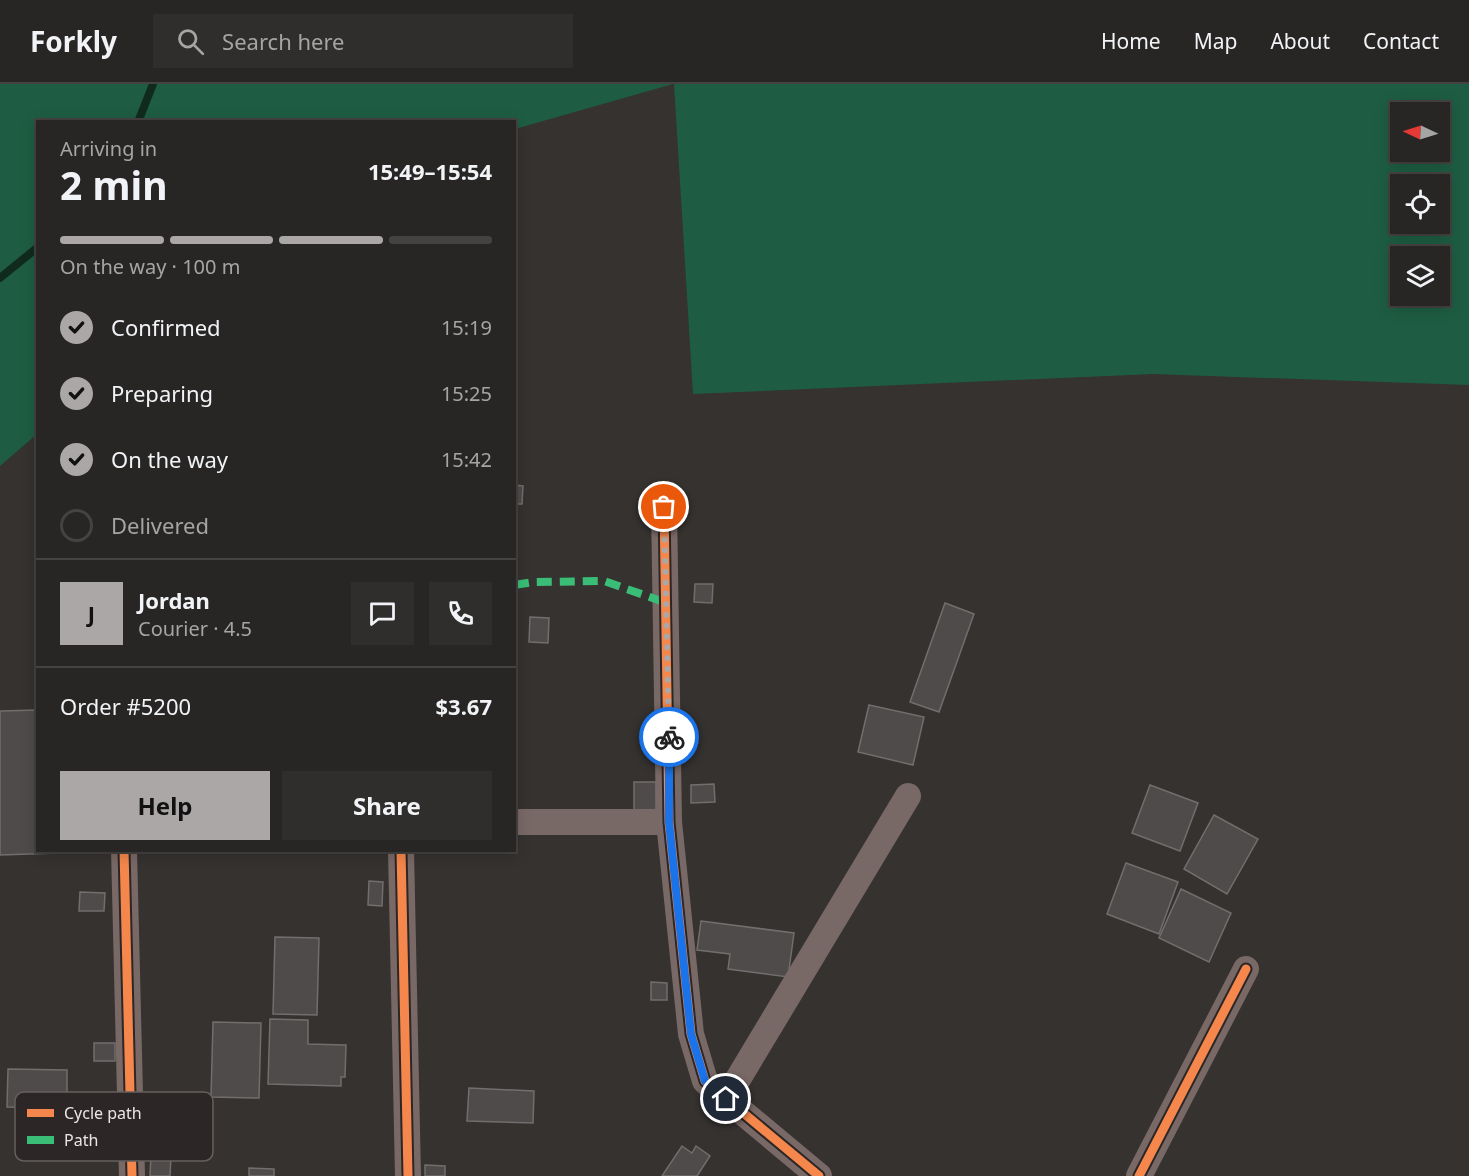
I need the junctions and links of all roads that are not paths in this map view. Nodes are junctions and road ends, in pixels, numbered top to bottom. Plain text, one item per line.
1 (664, 507) dead end
2 (908, 796) dead end
3 (516, 822) edge
4 (669, 822) junction
5 (124, 852) edge
6 (401, 852) edge
7 (1246, 969) dead end
8 (130, 1092) edge
9 (726, 1099) junction
10 (132, 1161) edge
11 (816, 1175) edge
12 (132, 1176) edge
13 (408, 1176) edge
14 (1139, 1176) edge

1 - 4 street
2 - 9 street
3 - 4 street
4 - 9 street
5 - 8 street
6 - 13 street
7 - 14 street
9 - 11 street
10 - 12 street

